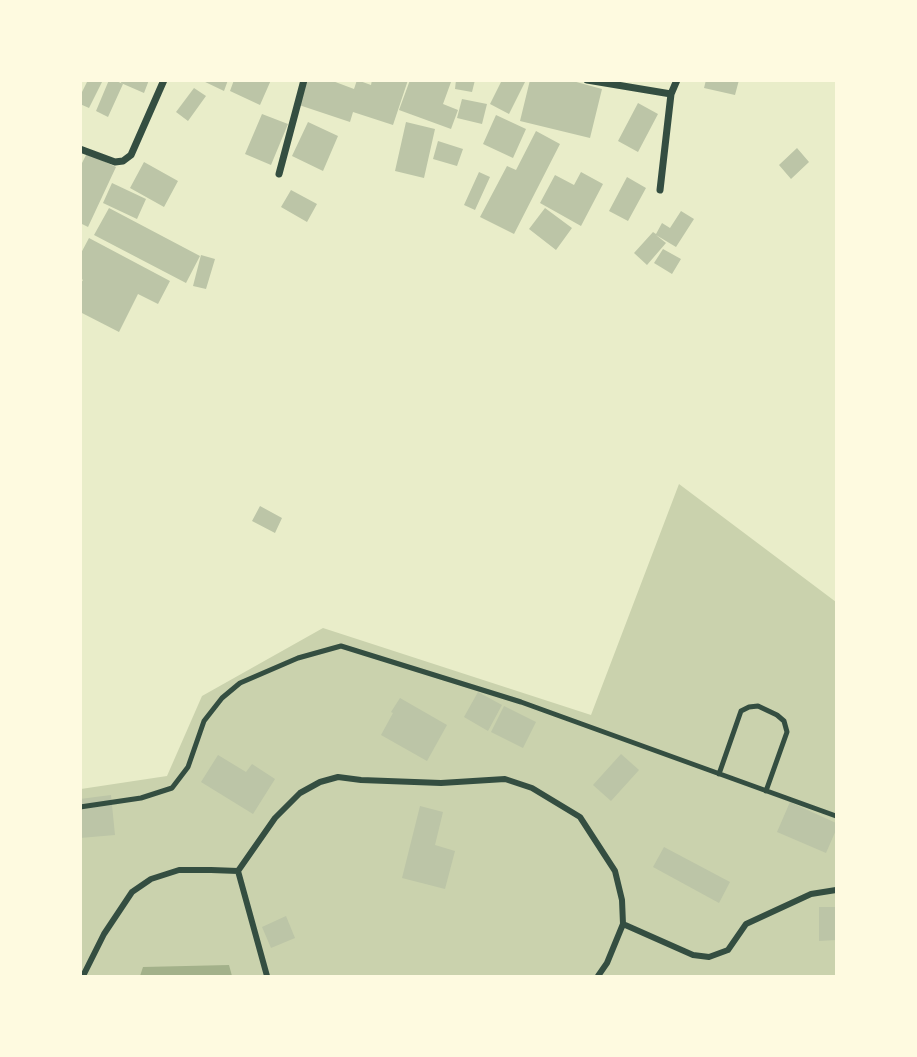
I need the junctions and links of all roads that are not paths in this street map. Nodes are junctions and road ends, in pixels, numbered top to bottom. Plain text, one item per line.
1 (164, 80) edge
2 (304, 80) edge
3 (587, 80) edge
4 (677, 80) edge
5 (671, 94) junction
6 (80, 149) edge
7 (279, 174) dead end
8 (660, 190) dead end
9 (719, 774) junction
10 (766, 791) junction
11 (80, 807) edge
12 (836, 816) edge
13 (238, 871) junction
14 (836, 890) edge
15 (623, 924) junction
16 (83, 976) edge
17 (267, 976) edge
18 (598, 976) edge

1 - 6 street
2 - 7 street
3 - 5 street
4 - 5 street
5 - 8 street
9 - 10 lane
9 - 10 lane
9 - 11 lane
10 - 12 lane
13 - 15 street
13 - 16 street
13 - 17 street
14 - 15 street
15 - 18 street

